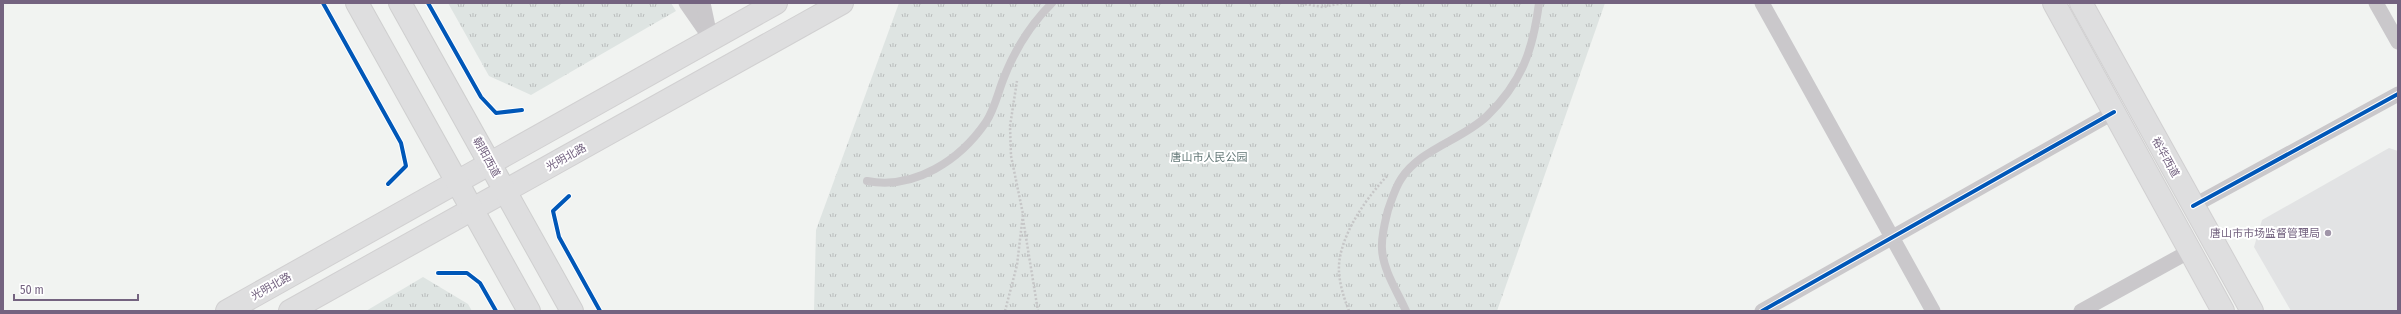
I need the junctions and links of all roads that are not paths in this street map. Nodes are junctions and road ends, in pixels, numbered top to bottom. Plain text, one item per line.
1 (357, 3) edge
2 (400, 3) edge
3 (686, 3) edge
4 (703, 3) edge
5 (776, 3) edge
6 (842, 3) edge
7 (1052, 3) edge
8 (1539, 3) edge
9 (1762, 3) edge
10 (2054, 3) edge
11 (2081, 3) edge
12 (2376, 3) edge
13 (711, 39) junction
14 (2398, 42) edge
15 (2398, 94) edge
16 (2114, 112) junction
17 (490, 163) junction
18 (867, 181) dead end
19 (457, 182) junction
20 (506, 191) junction
21 (2193, 206) junction
22 (472, 210) junction
23 (1892, 237) junction
24 (2190, 251) junction
25 (227, 311) edge
26 (290, 311) edge
27 (529, 311) edge
28 (572, 311) edge
29 (1406, 311) edge
30 (1762, 311) edge
31 (1933, 311) edge
32 (2081, 311) edge
33 (2224, 311) edge
34 (2252, 311) edge

1 - 19 main road
2 - 17 main road, 朝阳西道
3 - 13 street
4 - 13 street
5 - 13 main road, 光明北路
6 - 20 main road, 光明北路
7 - 18 lane
8 - 29 lane
9 - 23 street
10 - 16 main road
11 - 21 main road, 裕华西道
12 - 14 street
13 - 17 main road, 光明北路
15 - 21 street
16 - 23 street
16 - 24 main road
17 - 19 main road, 光明北路
17 - 20 main road, 朝阳西道
19 - 22 main road
19 - 25 main road, 光明北路
20 - 22 main road, 光明北路
20 - 28 main road, 朝阳西道
21 - 34 main road, 裕华西道
22 - 26 main road, 光明北路
22 - 27 main road
23 - 30 street
23 - 31 street
24 - 32 street
24 - 33 main road

